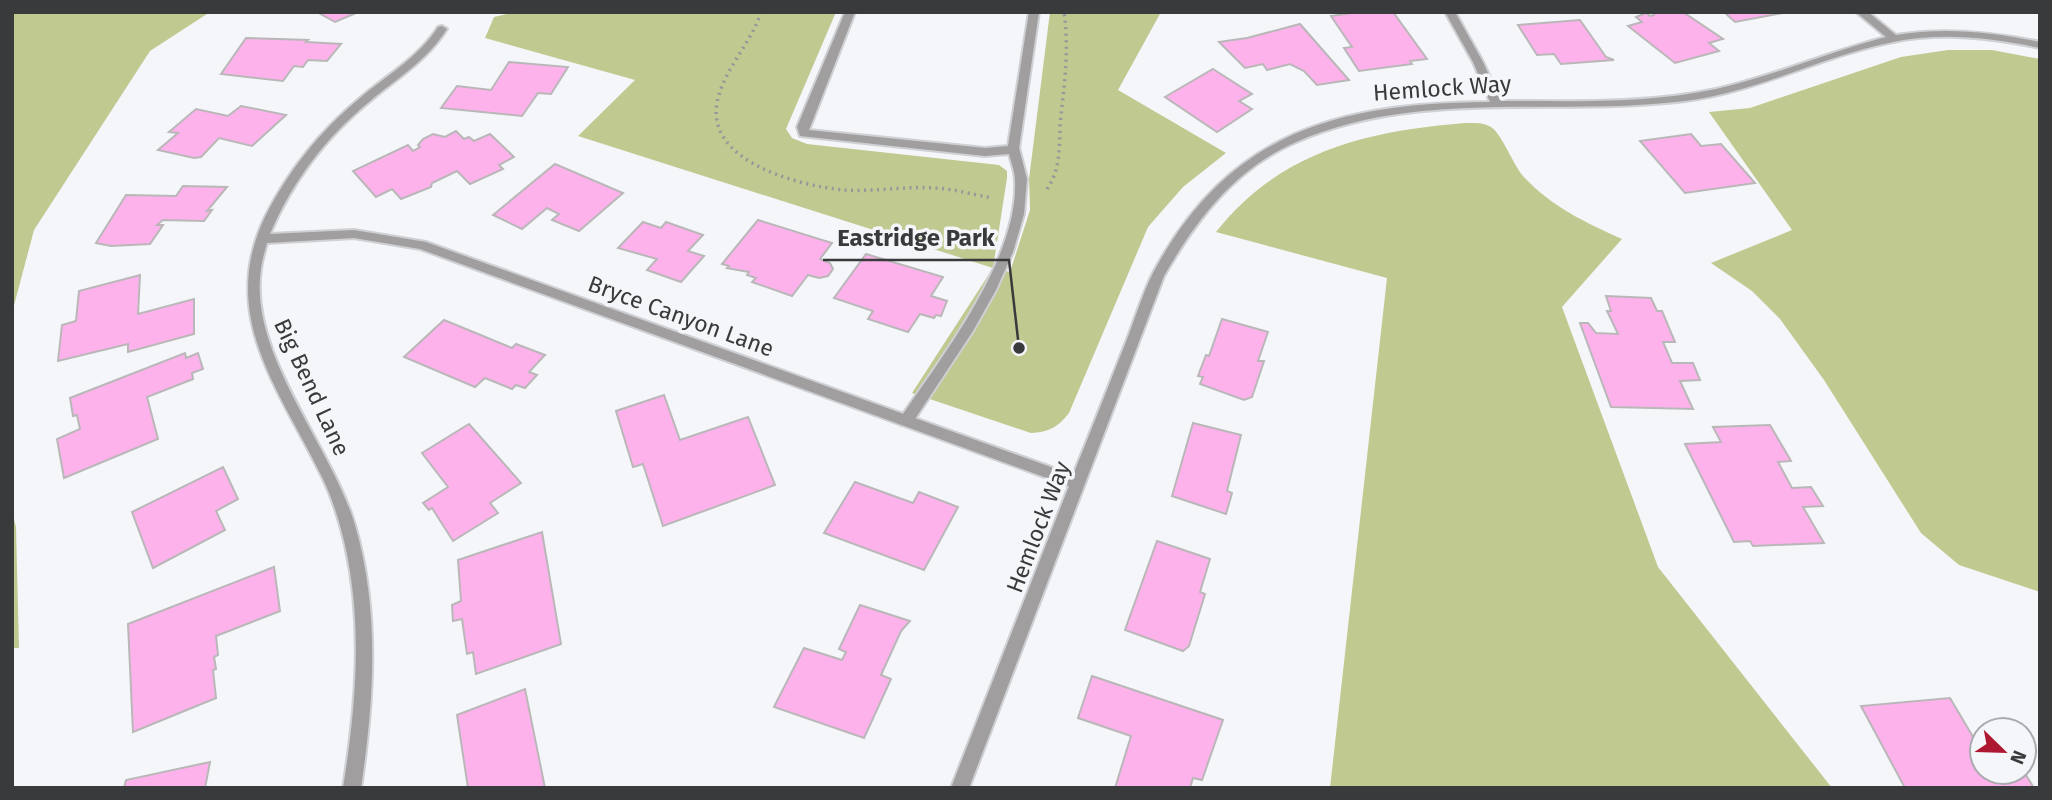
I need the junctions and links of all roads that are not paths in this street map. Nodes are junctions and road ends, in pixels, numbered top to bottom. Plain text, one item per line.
1 (850, 12) edge
2 (1034, 12) edge
3 (1450, 12) edge
4 (1861, 12) edge
5 (442, 29) dead end
6 (1894, 39) junction
7 (2040, 45) edge
8 (1497, 104) junction
9 (1013, 148) junction
10 (262, 239) junction
11 (906, 421) junction
12 (1077, 483) junction
13 (352, 788) edge
14 (960, 788) edge

1 - 9 street
2 - 9 street
3 - 8 street
4 - 6 street
5 - 10 street, Big Bend Lane
6 - 7 street, Hemlock Way
6 - 8 street, Hemlock Way
8 - 12 street, Hemlock Way
9 - 11 street
10 - 11 street, Bryce Canyon Lane
10 - 13 street, Big Bend Lane
11 - 12 street, Bryce Canyon Lane
12 - 14 street, Hemlock Way

